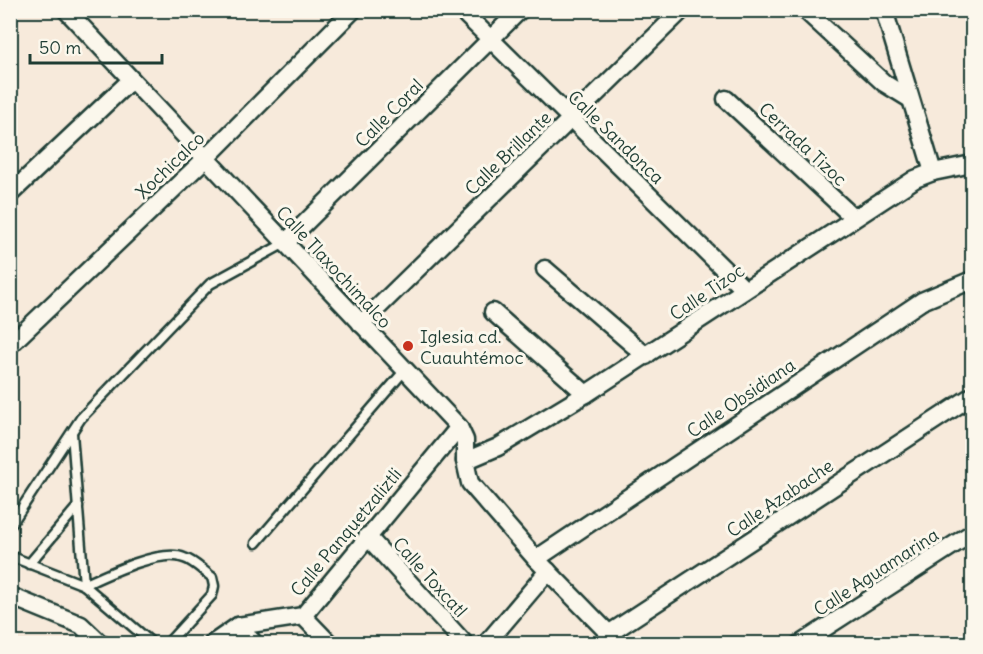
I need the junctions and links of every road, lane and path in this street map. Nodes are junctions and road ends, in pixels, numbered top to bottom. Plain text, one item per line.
1 (66, 10) edge
2 (353, 10) edge
3 (461, 10) edge
4 (520, 10) edge
5 (682, 10) edge
6 (884, 10) edge
7 (806, 11) edge
8 (491, 39) junction
9 (131, 80) junction
10 (726, 99) dead end
11 (910, 99) junction
12 (571, 120) junction
13 (205, 159) junction
14 (972, 164) edge
15 (933, 172) junction
16 (10, 195) edge
17 (854, 218) junction
18 (285, 243) junction
19 (545, 268) dead end
20 (972, 280) edge
21 (745, 290) junction
22 (493, 312) dead end
23 (361, 324) junction
24 (10, 345) edge
25 (646, 356) junction
26 (405, 370) junction
27 (586, 394) junction
28 (972, 396) edge
29 (459, 427) junction
30 (72, 432) junction
31 (465, 461) junction
32 (78, 506) junction
33 (10, 526) edge
34 (972, 533) edge
35 (367, 536) junction
36 (256, 543) dead end
37 (10, 556) edge
38 (536, 559) junction
39 (29, 564) junction
40 (548, 571) junction
41 (84, 585) junction
42 (10, 596) edge
43 (303, 616) junction
44 (238, 626) junction
45 (614, 638) edge
46 (101, 644) edge
47 (153, 644) edge
48 (167, 644) edge
49 (212, 644) edge
50 (255, 644) edge
51 (330, 644) edge
52 (465, 644) edge
53 (486, 644) edge
54 (800, 644) edge

1 - 9 street, Calle Tlaxochimalco
2 - 13 street, Xochicalco
3 - 8 street, Calle Sandonca
4 - 8 street, Calle Coral
5 - 12 street, Calle Brillante
6 - 11 street
7 - 11 street
8 - 12 street, Calle Sandonca
8 - 18 street, Calle Coral
9 - 13 street, Calle Tlaxochimalco
9 - 16 street
10 - 17 street, Cerrada Tizoc
11 - 15 street
12 - 21 street, Calle Sandonca
12 - 23 street, Calle Brillante
13 - 18 street, Calle Tlaxochimalco
13 - 24 street, Xochicalco
14 - 15 street, Calle Tizoc
15 - 17 street, Calle Tizoc
17 - 21 street, Calle Tizoc
18 - 23 street, Calle Tlaxochimalco
18 - 30 lane
19 - 25 street
20 - 38 street, Calle Obsidiana
21 - 25 street, Calle Tizoc
22 - 27 street
23 - 26 street, Calle Tlaxochimalco
25 - 27 street, Calle Tizoc
26 - 29 street, Calle Tlaxochimalco
26 - 36 lane
27 - 31 street, Calle Tizoc
28 - 45 street, Calle Azabache
29 - 31 street
29 - 35 street, Calle Panquetzaliztli
30 - 32 lane
30 - 33 lane
31 - 38 street
32 - 39 lane
32 - 41 lane
34 - 54 street, Calle Aguamarina
35 - 43 street, Calle Panquetzaliztli
35 - 52 street, Calle Toxcatl
37 - 39 lane
38 - 40 street
39 - 41 lane
40 - 45 street
40 - 53 street
41 - 47 lane
41 - 48 lane
42 - 46 street
43 - 44 street, Calle Panquetzaliztli
43 - 51 street
44 - 49 street, Calle Panquetzaliztli
44 - 50 street

